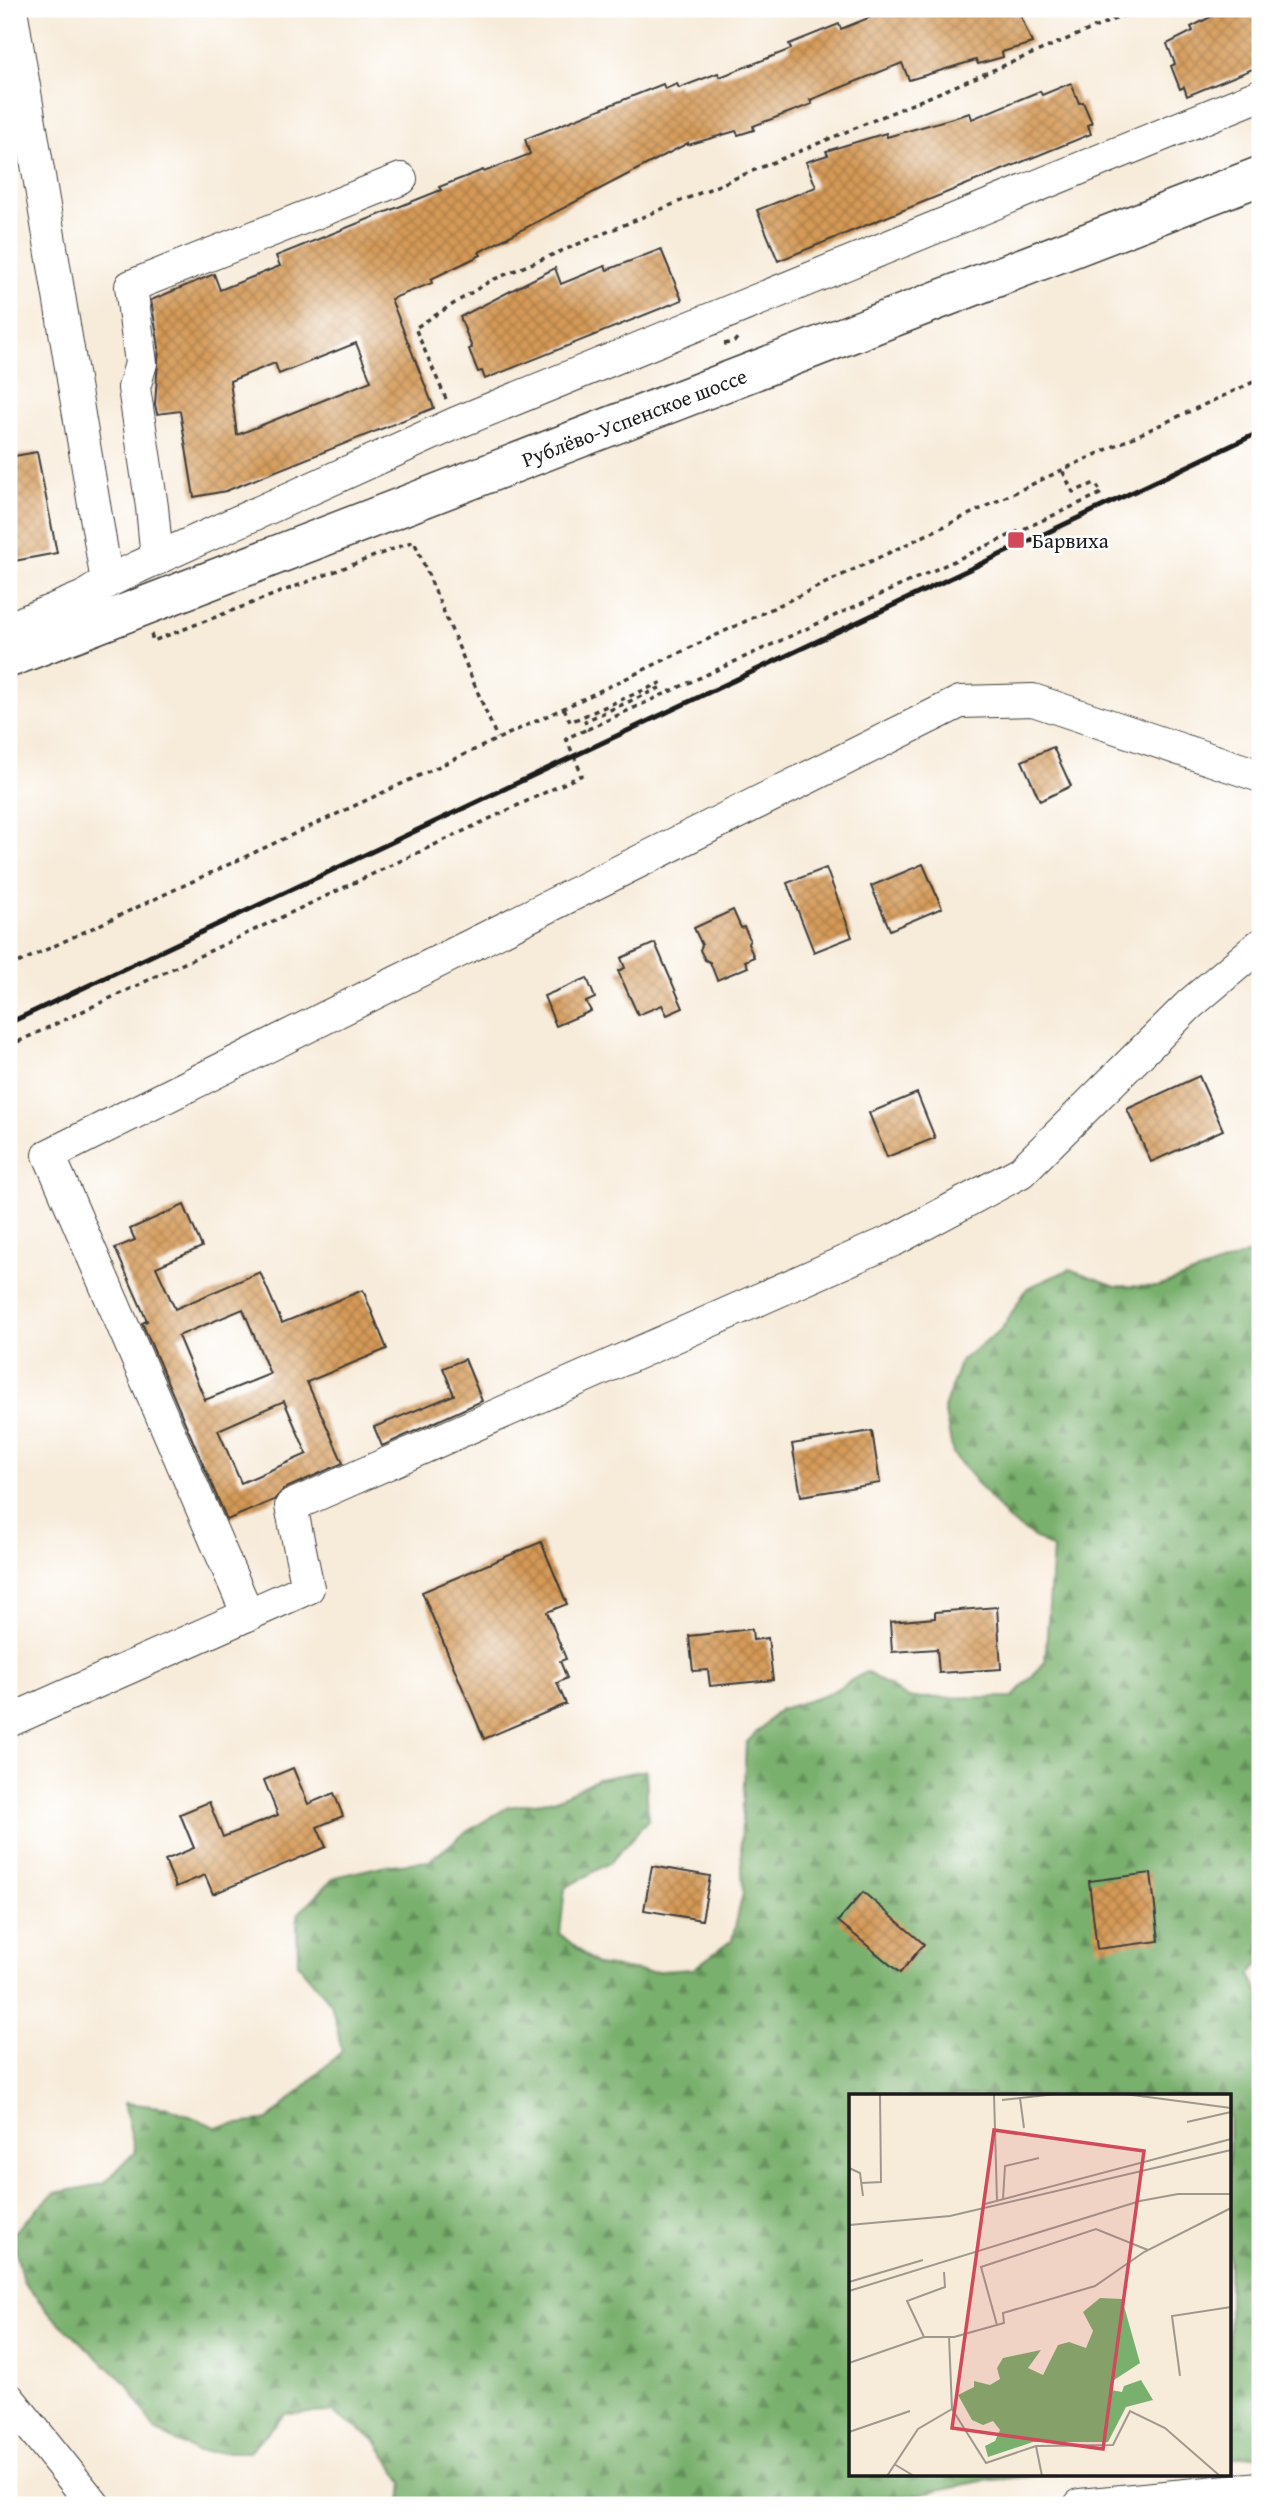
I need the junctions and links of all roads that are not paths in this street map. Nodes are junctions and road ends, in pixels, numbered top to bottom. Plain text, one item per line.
1 (11, 9) edge
2 (1260, 94) edge
3 (1260, 176) edge
4 (401, 179) dead end
5 (157, 559) junction
6 (107, 582) junction
7 (9, 628) edge
8 (9, 658) edge
9 (1260, 776) edge
10 (1260, 946) edge
11 (248, 1615) junction
12 (9, 1721) edge
13 (9, 2399) edge
14 (1260, 2488) edge
15 (94, 2505) edge
16 (1080, 2505) edge

1 - 6 street
2 - 5 street
3 - 8 main road, Рублёво-Успенское шоссе
4 - 5 street
5 - 6 street
6 - 7 street
9 - 11 street
10 - 11 street
11 - 12 street
13 - 15 street
14 - 16 street

